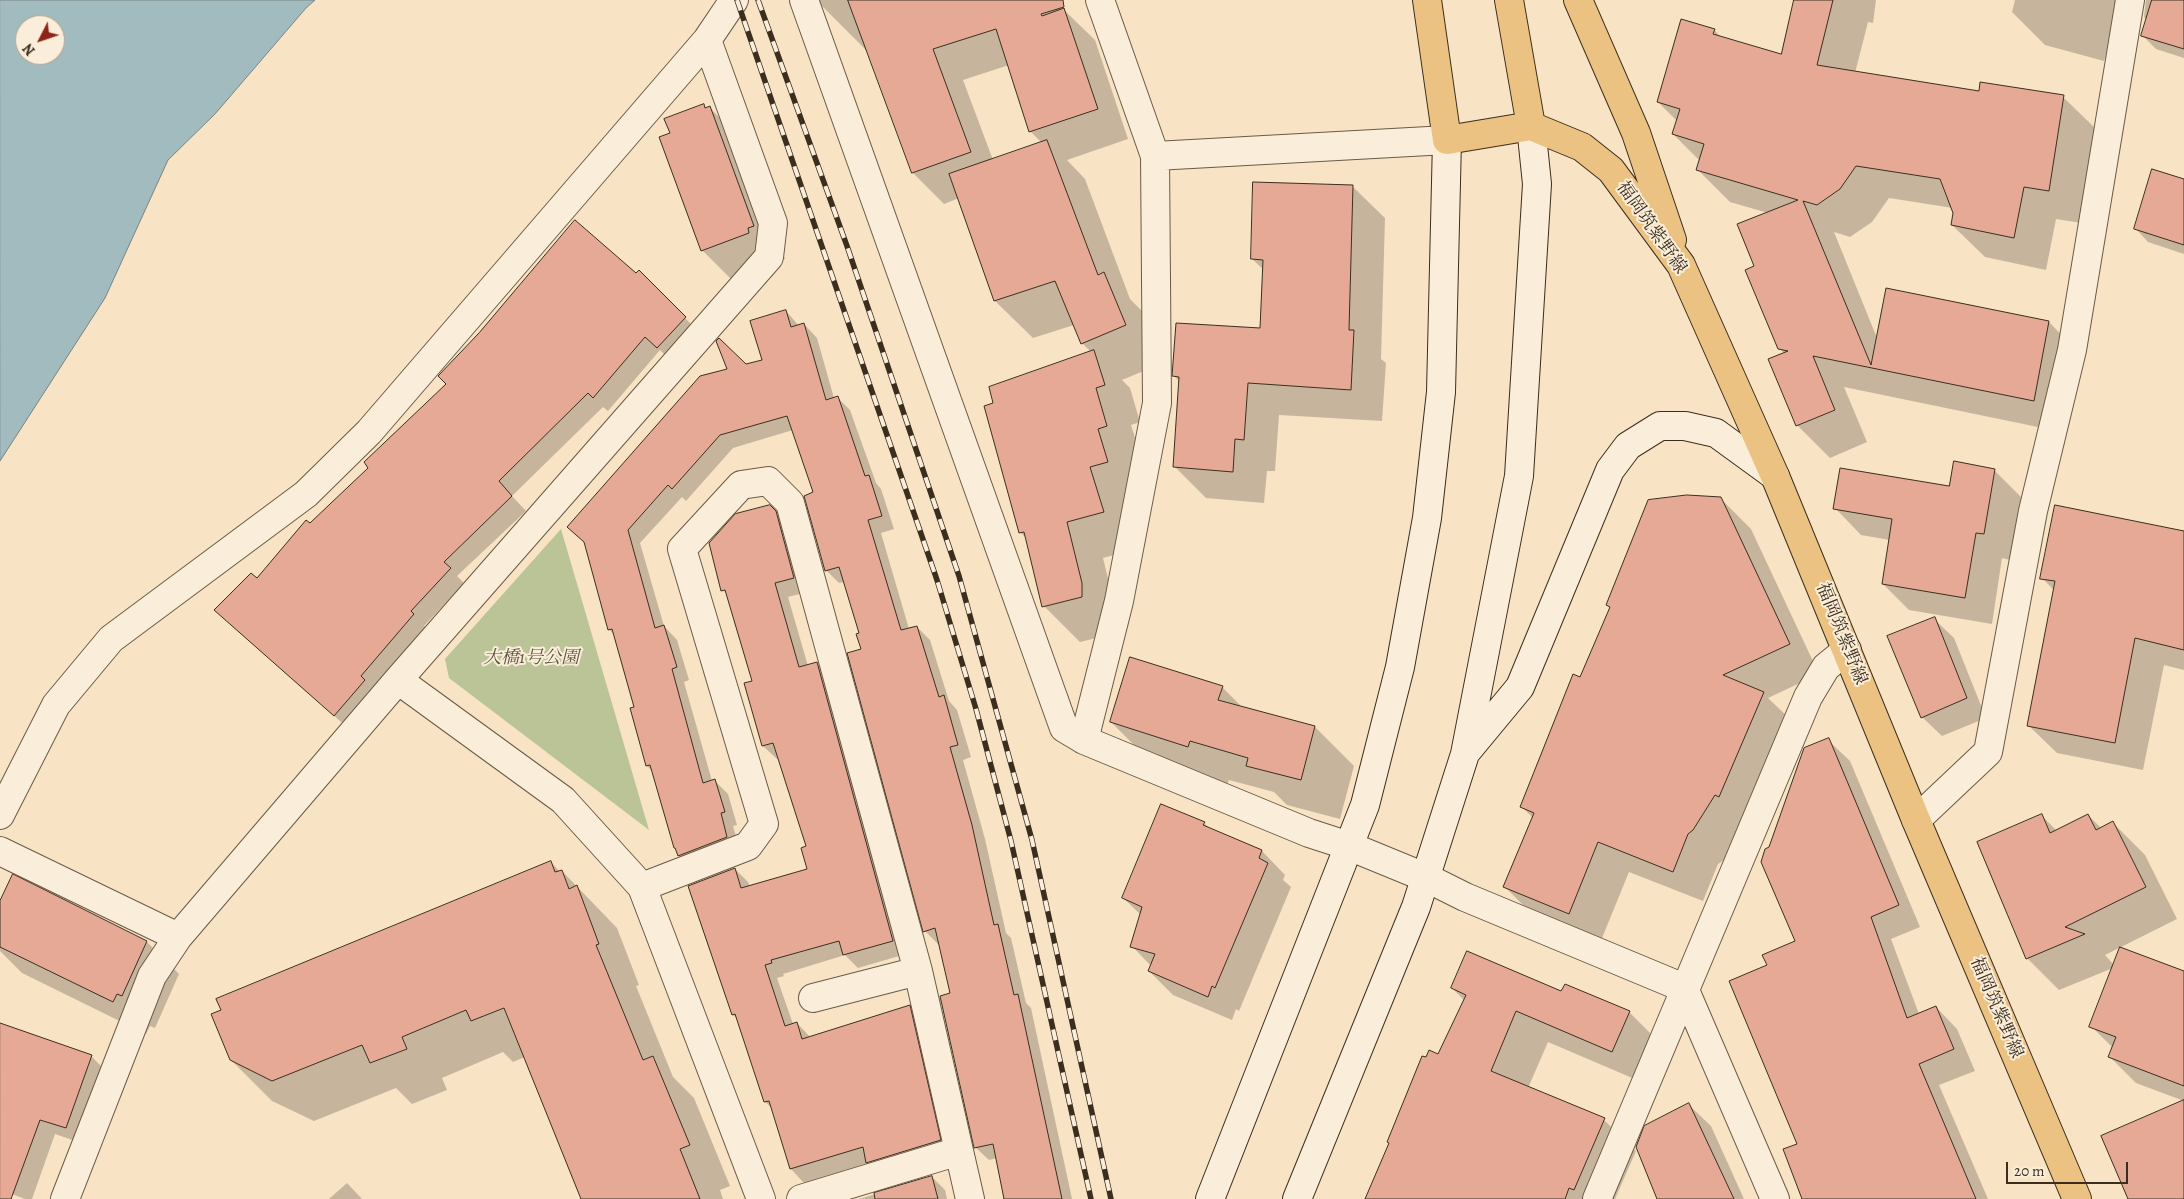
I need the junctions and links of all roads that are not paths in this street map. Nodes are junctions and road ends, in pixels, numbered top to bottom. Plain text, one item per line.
1 (734, 0) edge
2 (804, 0) edge
3 (1100, 0) edge
4 (1428, 0) edge
5 (1509, 0) edge
6 (1578, 0) edge
7 (2130, 0) edge
8 (707, 40) junction
9 (1531, 126) junction
10 (1447, 140) junction
11 (1155, 156) junction
12 (1681, 266) junction
13 (1775, 476) junction
14 (1847, 650) junction
15 (398, 680) junction
16 (1084, 740) junction
17 (1465, 754) junction
18 (0, 815) edge
19 (1916, 820) junction
20 (1348, 846) junction
21 (0, 851) edge
22 (1427, 878) junction
23 (642, 887) junction
24 (178, 937) junction
25 (918, 970) junction
26 (1684, 988) junction
27 (813, 998) dead end
28 (959, 1151) junction
29 (65, 1199) edge
30 (761, 1199) edge
31 (801, 1199) edge
32 (970, 1199) edge
33 (1210, 1199) edge
34 (1297, 1199) edge
35 (1597, 1199) edge
36 (1775, 1199) edge
37 (2077, 1199) edge

1 - 8 street
2 - 16 street
3 - 11 street
4 - 10 main road
5 - 9 main road
6 - 12 main road
7 - 19 street
8 - 15 street
8 - 18 street
9 - 10 main road
9 - 12 main road, 福岡筑紫野線
9 - 17 street
10 - 11 street
10 - 20 street
11 - 16 street
12 - 13 main road, 福岡筑紫野線
13 - 14 main road, 福岡筑紫野線
13 - 17 street
14 - 19 main road, 福岡筑紫野線
14 - 26 street
15 - 23 street
15 - 24 street
16 - 20 street
17 - 22 street
19 - 37 main road, 福岡筑紫野線
20 - 22 street
20 - 33 street
21 - 24 street
22 - 26 street
22 - 34 street
23 - 25 street
23 - 30 street
24 - 29 street
25 - 27 street
25 - 28 street
26 - 35 street
26 - 36 street
28 - 31 street
28 - 32 street

